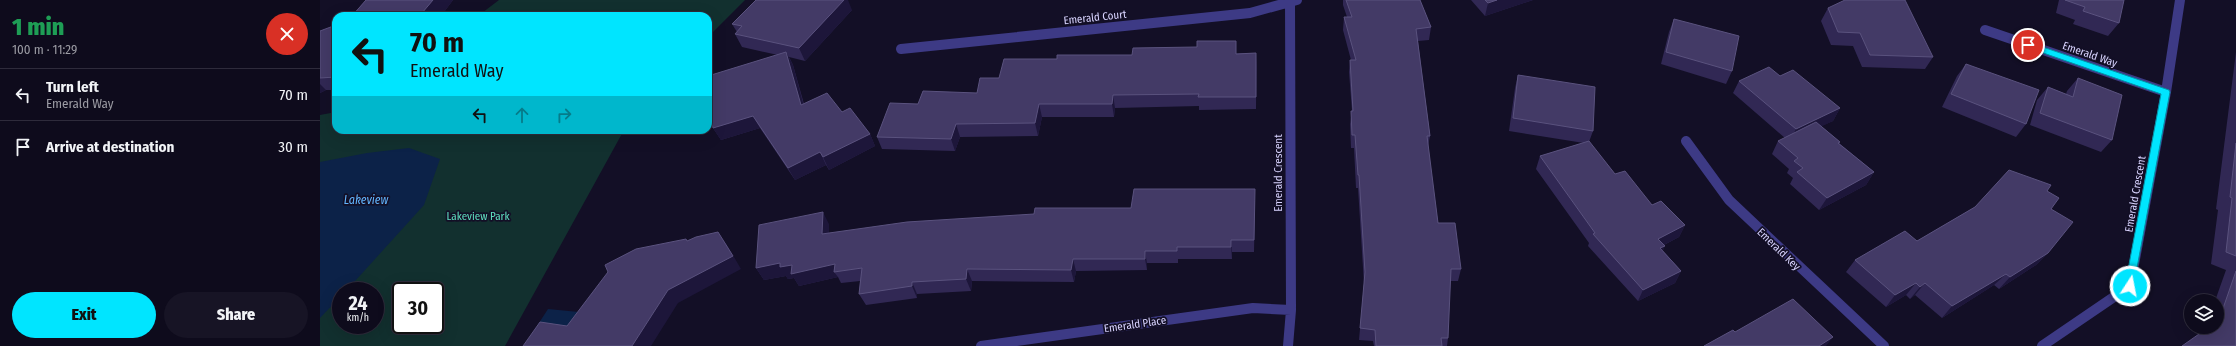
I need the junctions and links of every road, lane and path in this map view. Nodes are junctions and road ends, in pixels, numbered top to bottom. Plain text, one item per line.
1 (2180, 0) edge
2 (1293, 1) edge
3 (1985, 30) dead end
4 (901, 50) dead end
5 (2166, 92) junction
6 (1686, 142) dead end
7 (1291, 310) junction
8 (980, 346) edge
9 (1288, 346) edge
10 (1884, 346) edge
11 (2042, 346) edge

1 - 5 street, Emerald Crescent
2 - 4 street, Emerald Court
2 - 7 street, Emerald Crescent
3 - 5 street, Emerald Way
5 - 11 street, Emerald Crescent
6 - 10 street, Emerald Key
7 - 8 street, Emerald Place
7 - 9 street, Emerald Crescent

